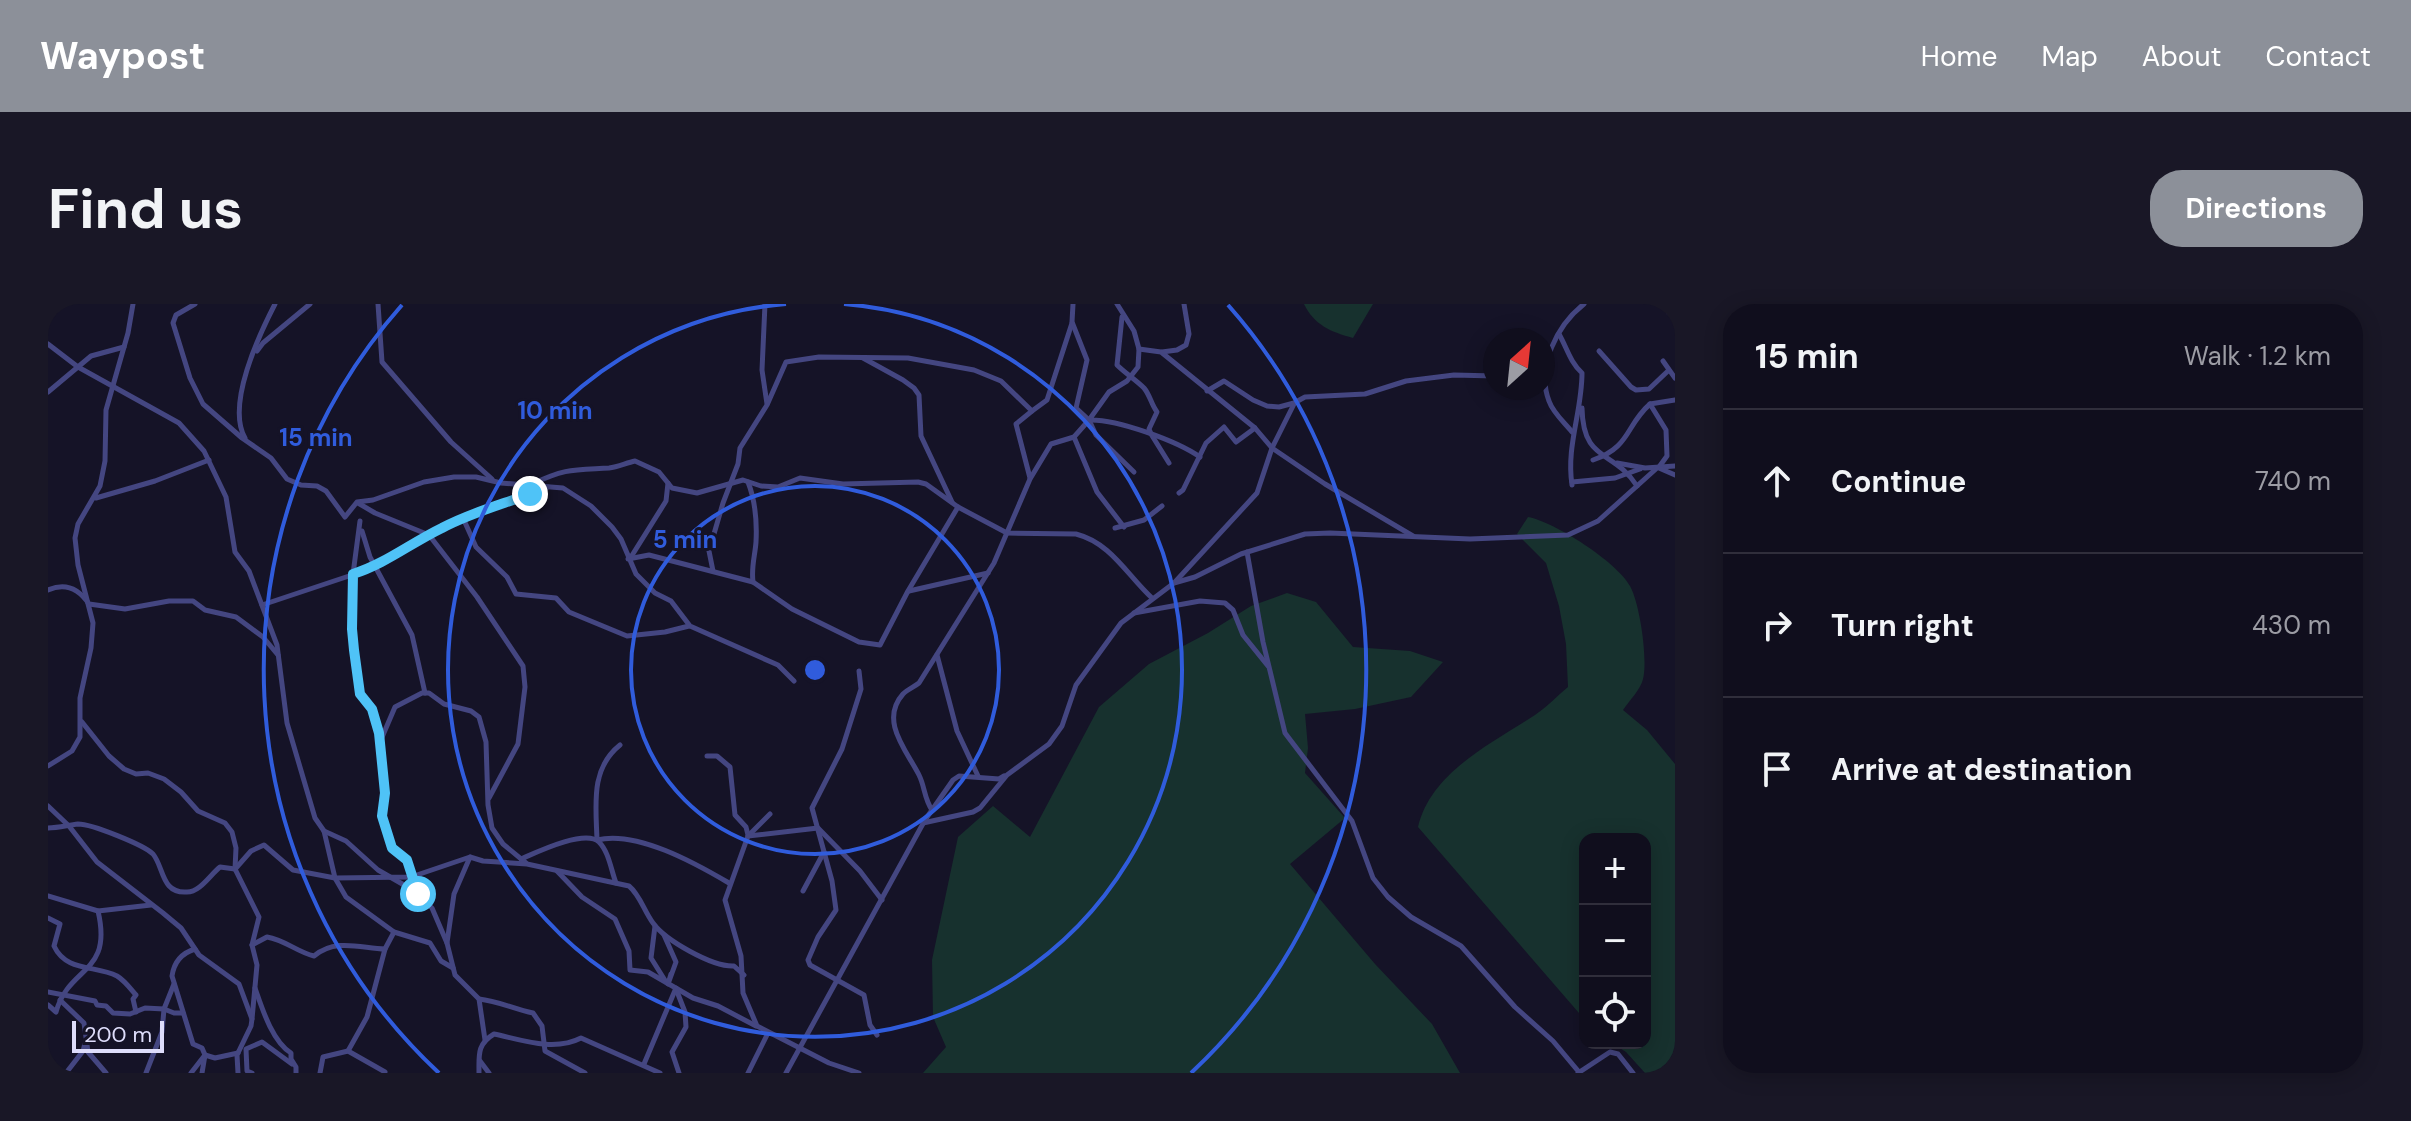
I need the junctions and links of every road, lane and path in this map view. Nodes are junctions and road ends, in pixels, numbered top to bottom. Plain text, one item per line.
1 (133, 304) edge
2 (195, 304) edge
3 (275, 304) edge
4 (310, 304) edge
5 (378, 304) edge
6 (765, 304) edge
7 (1073, 304) edge
8 (1117, 304) edge
9 (1184, 304) edge
10 (1584, 304) edge
11 (1123, 316) junction
12 (1072, 322) junction
13 (1559, 334) junction
14 (1555, 342) edge
15 (48, 344) edge
16 (124, 347) junction
17 (1139, 349) junction
18 (1599, 351) dead end
19 (1161, 352) junction
20 (252, 358) junction
21 (862, 358) junction
22 (1663, 361) dead end
23 (78, 367) junction
24 (1669, 370) junction
25 (1483, 376) edge
26 (1130, 377) junction
27 (1675, 378) edge
28 (113, 386) junction
29 (1207, 391) junction
30 (48, 392) edge
31 (1581, 399) junction
32 (1549, 400) edge
33 (1675, 400) edge
34 (1294, 403) junction
35 (1650, 404) junction
36 (767, 405) junction
37 (1032, 411) junction
38 (1089, 420) junction
39 (1255, 428) junction
40 (1572, 432) junction
41 (1666, 432) junction
42 (1151, 434) junction
43 (1074, 437) junction
44 (1675, 439) edge
45 (248, 442) junction
46 (1272, 448) junction
47 (1200, 457) junction
48 (1602, 457) junction
49 (1584, 459) dead end
50 (209, 460) junction
51 (1593, 460) junction
52 (1614, 462) junction
53 (1169, 463) dead end
54 (1675, 466) edge
55 (1645, 468) junction
56 (1658, 468) junction
57 (1134, 472) dead end
58 (1628, 472) junction
59 (1675, 475) edge
60 (1030, 479) junction
61 (495, 482) junction
62 (748, 482) junction
63 (668, 483) junction
64 (731, 483) junction
65 (531, 484) junction
66 (550, 486) junction
67 (1637, 486) junction
68 (1179, 493) dead end
69 (95, 498) junction
70 (357, 502) junction
71 (955, 505) junction
72 (1162, 506) dead end
73 (345, 517) junction
74 (463, 518) junction
75 (360, 521) junction
76 (1124, 527) junction
77 (1115, 528) dead end
78 (1007, 533) junction
79 (429, 535) junction
80 (1414, 537) junction
81 (637, 547) junction
82 (1247, 552) junction
83 (649, 555) junction
84 (630, 558) junction
85 (376, 567) junction
86 (713, 571) junction
87 (988, 573) junction
88 (353, 574) junction
89 (753, 582) junction
90 (1174, 583) junction
91 (48, 590) edge
92 (908, 591) junction
93 (1152, 598) junction
94 (89, 604) junction
95 (262, 605) junction
96 (1133, 613) junction
97 (690, 626) junction
98 (937, 655) junction
99 (280, 657) junction
100 (1271, 670) junction
101 (859, 671) dead end
102 (794, 681) dead end
103 (425, 693) junction
104 (81, 721) junction
105 (380, 743) junction
106 (620, 745) dead end
107 (707, 756) dead end
108 (48, 766) edge
109 (1007, 775) junction
110 (978, 777) junction
111 (489, 798) junction
112 (48, 806) edge
113 (932, 810) junction
114 (770, 814) dead end
115 (923, 823) junction
116 (69, 826) junction
117 (48, 828) edge
118 (818, 828) junction
119 (324, 831) junction
120 (748, 836) junction
121 (597, 840) junction
122 (824, 852) junction
123 (470, 857) junction
124 (521, 859) junction
125 (527, 864) junction
126 (235, 869) junction
127 (557, 871) junction
128 (411, 877) junction
129 (335, 878) junction
130 (392, 878) junction
131 (729, 883) junction
132 (616, 884) junction
133 (803, 891) dead end
134 (418, 894) junction
135 (48, 896) edge
136 (882, 900) junction
137 (151, 905) junction
138 (98, 911) junction
139 (48, 918) edge
140 (655, 926) junction
141 (394, 932) junction
142 (660, 932) junction
143 (447, 943) junction
144 (252, 945) junction
145 (195, 949) junction
146 (385, 949) junction
147 (86, 968) junction
148 (453, 968) junction
149 (671, 974) dead end
150 (744, 975) junction
151 (836, 978) junction
152 (174, 984) junction
153 (254, 984) junction
154 (667, 984) junction
155 (676, 988) junction
156 (48, 992) edge
157 (64, 993) junction
158 (479, 999) junction
159 (60, 1000) junction
160 (48, 1005) edge
161 (164, 1009) junction
162 (136, 1012) junction
163 (183, 1013) junction
164 (252, 1019) junction
165 (757, 1026) junction
166 (768, 1033) junction
167 (877, 1035) dead end
168 (485, 1040) junction
169 (85, 1042) junction
170 (543, 1045) junction
171 (800, 1047) junction
172 (348, 1051) junction
173 (238, 1053) junction
174 (205, 1055) junction
175 (479, 1059) junction
176 (644, 1064) junction
177 (296, 1070) edge
178 (385, 1072) edge
179 (66, 1073) edge
180 (106, 1073) edge
181 (146, 1073) edge
182 (191, 1073) edge
183 (202, 1073) edge
184 (238, 1073) edge
185 (252, 1073) edge
186 (320, 1073) edge
187 (479, 1073) edge
188 (489, 1073) edge
189 (585, 1073) edge
190 (660, 1073) edge
191 (679, 1073) edge
192 (748, 1073) edge
193 (786, 1073) edge
194 (859, 1073) edge
195 (1578, 1073) edge
196 (1633, 1073) edge

1 - 16 street
2 - 45 street
3 - 20 street
4 - 20 street
5 - 61 street
6 - 36 street
7 - 12 street
8 - 11 street
9 - 19 street
10 - 13 street
11 - 17 street
11 - 26 street
12 - 37 street
12 - 38 street
13 - 14 street
13 - 31 street
15 - 23 street
16 - 23 street
16 - 28 street
17 - 19 street
17 - 26 street
18 - 24 street
19 - 29 street
20 - 45 street
21 - 36 street
21 - 37 street
21 - 71 street
22 - 24 street
23 - 28 street
23 - 30 street
24 - 27 street
25 - 34 street
26 - 38 street
26 - 42 street
28 - 50 street
28 - 69 street
29 - 34 street
29 - 39 street
31 - 40 street
31 - 48 street
32 - 40 street
33 - 35 street
34 - 46 street
35 - 41 street
35 - 48 street
36 - 64 street
37 - 60 street
38 - 42 street
38 - 43 street
38 - 57 street
39 - 46 street
39 - 47 street
40 - 58 street
41 - 44 street
41 - 56 street
42 - 47 street
42 - 53 street
43 - 60 street
43 - 76 street
45 - 73 street
46 - 80 street
46 - 90 street
47 - 68 street
48 - 51 street
48 - 52 street
49 - 51 street
50 - 69 street
50 - 95 street
51 - 52 street
52 - 55 street
52 - 58 street
54 - 56 street
55 - 56 street
55 - 58 street
56 - 59 street
56 - 67 street
58 - 67 street
60 - 78 street
61 - 65 street
61 - 70 street
62 - 64 street
62 - 71 street
62 - 89 street
63 - 64 street
63 - 65 street
63 - 81 street
64 - 86 street
65 - 66 street
66 - 74 street
66 - 84 street
67 - 80 street
69 - 94 street
70 - 73 street
70 - 79 street
71 - 78 street
71 - 92 street
72 - 76 street
73 - 75 street
74 - 79 street
74 - 97 street
75 - 85 street
75 - 88 street
76 - 77 street
78 - 87 street
78 - 93 street
79 - 85 street
79 - 111 street
80 - 82 street
81 - 83 street
81 - 84 street
82 - 90 street
82 - 100 street
83 - 84 street
83 - 86 street
84 - 97 street
85 - 88 street
85 - 103 street
86 - 89 street
87 - 92 street
87 - 98 street
88 - 95 street
88 - 105 street
89 - 92 street
90 - 93 street
91 - 94 street
93 - 96 street
94 - 99 street
94 - 104 street
95 - 99 street
96 - 100 street
96 - 109 street
97 - 102 street
98 - 110 street
98 - 113 street
99 - 119 street
100 - 195 street
101 - 118 street
103 - 105 street
103 - 111 street
104 - 108 street
104 - 126 street
105 - 128 street
106 - 121 street
107 - 120 street
109 - 110 street
109 - 115 street
110 - 113 street
111 - 124 street
112 - 116 street
113 - 115 street
114 - 120 street
115 - 136 street
116 - 117 street
116 - 126 street
116 - 137 street
118 - 120 street
118 - 122 street
118 - 136 street
119 - 129 street
119 - 130 street
120 - 131 street
121 - 124 street
121 - 131 street
121 - 132 street
122 - 133 street
122 - 151 street
123 - 125 street
123 - 128 street
123 - 143 street
124 - 125 street
125 - 127 street
126 - 129 street
126 - 144 street
127 - 132 street
127 - 154 street
128 - 130 street
128 - 134 street
129 - 130 street
129 - 141 street
130 - 134 street
131 - 150 street
132 - 140 street
134 - 143 street
135 - 138 street
136 - 151 street
137 - 138 street
137 - 145 street
138 - 147 street
139 - 147 street
140 - 142 street
140 - 154 street
141 - 146 street
141 - 148 street
142 - 150 street
142 - 154 street
143 - 148 street
144 - 146 street
144 - 153 street
145 - 152 street
145 - 164 street
146 - 172 street
147 - 157 street
147 - 162 street
148 - 158 street
149 - 154 street
150 - 165 street
151 - 167 street
151 - 171 street
152 - 161 street
152 - 163 street
153 - 164 street
153 - 177 street
154 - 155 street
155 - 165 street
155 - 176 street
155 - 191 street
156 - 157 street
157 - 159 street
157 - 162 street
158 - 168 street
158 - 170 street
159 - 160 street
159 - 169 street
161 - 162 street
161 - 163 street
161 - 181 street
163 - 174 street
164 - 173 street
165 - 166 street
166 - 171 street
166 - 192 street
168 - 170 street
168 - 175 street
169 - 179 street
169 - 180 street
170 - 176 street
170 - 189 street
171 - 193 street
171 - 194 street
172 - 178 street
172 - 186 street
173 - 174 street
173 - 184 street
174 - 182 street
174 - 183 street
175 - 187 street
175 - 188 street
176 - 190 street
177 - 185 street
195 - 196 street

